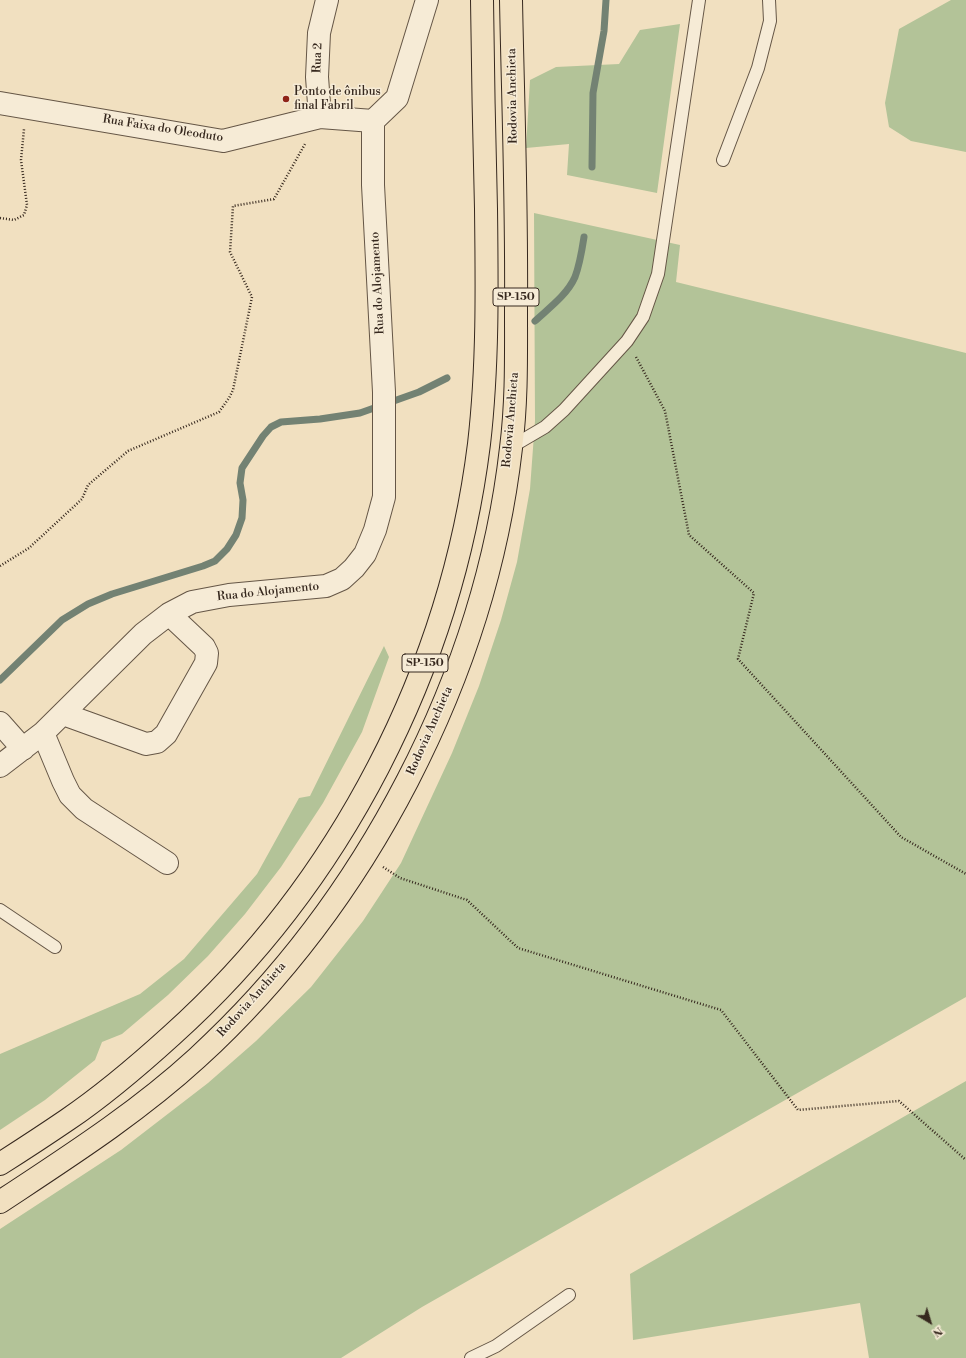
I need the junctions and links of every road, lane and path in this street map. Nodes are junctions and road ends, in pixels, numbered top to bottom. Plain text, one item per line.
1 (327, 0) edge
2 (427, 0) edge
3 (482, 0) edge
4 (511, 0) edge
5 (699, 0) edge
6 (769, 0) edge
7 (0, 103) edge
8 (26, 106) junction
9 (320, 117) junction
10 (373, 121) junction
11 (723, 160) dead end
12 (0, 218) edge
13 (627, 341) junction
14 (511, 448) junction
15 (0, 566) edge
16 (169, 614) junction
17 (63, 714) junction
18 (0, 724) edge
19 (43, 733) junction
20 (23, 749) junction
21 (0, 766) edge
22 (365, 855) junction
23 (167, 864) dead end
24 (966, 874) edge
25 (0, 910) edge
26 (55, 947) dead end
27 (966, 1160) edge
28 (0, 1164) edge
29 (0, 1202) edge
30 (569, 1295) dead end
31 (471, 1358) edge

1 - 9 street, Rua 2
2 - 10 street
3 - 28 highway, SP-150
4 - 14 highway, Rodovia Anchieta / SP-150
5 - 13 lane
6 - 11 lane
7 - 8 street, Rua Faixa do Oleoduto
8 - 9 street, Rua Faixa do Oleoduto
8 - 12 path
9 - 10 street, Rua Faixa do Oleoduto
9 - 15 path
10 - 16 street, Rua do Alojamento
13 - 14 lane
13 - 24 path
14 - 22 highway, Rodovia Anchieta / SP-150
16 - 17 street, Rua do Alojamento
16 - 17 street
17 - 19 street, Rua do Alojamento
18 - 20 street
19 - 20 street, Rua do Alojamento
19 - 23 street
20 - 21 street, Rua do Alojamento
22 - 27 path
22 - 29 highway, Rodovia Anchieta / SP-150
25 - 26 lane
30 - 31 lane

